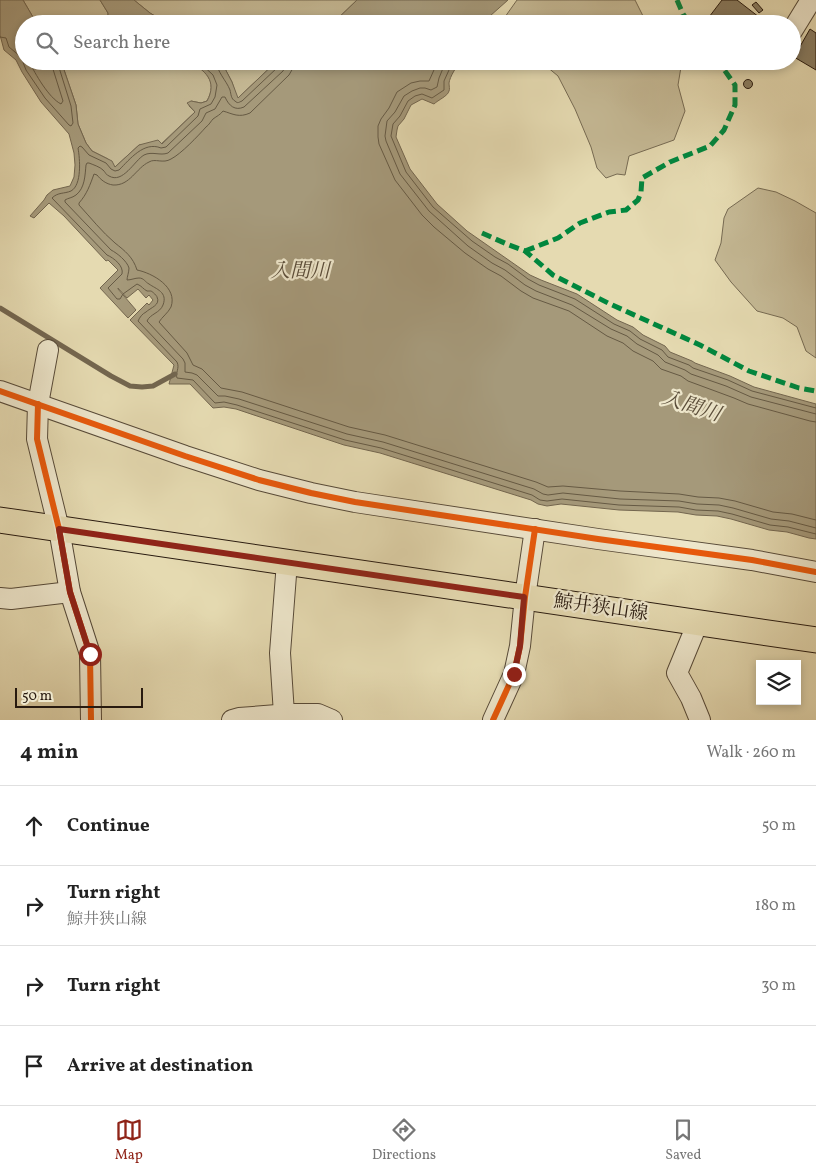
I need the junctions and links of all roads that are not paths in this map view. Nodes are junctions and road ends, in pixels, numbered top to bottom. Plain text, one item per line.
1 (810, 0) edge
2 (801, 16) edge
3 (48, 350) dead end
4 (0, 390) edge
5 (38, 404) junction
6 (0, 520) edge
7 (59, 529) junction
8 (535, 529) junction
9 (287, 562) junction
10 (816, 572) edge
11 (70, 592) junction
12 (524, 597) junction
13 (0, 598) edge
14 (698, 622) junction
15 (816, 640) edge
16 (284, 714) junction
17 (91, 720) edge
18 (232, 720) edge
19 (332, 720) edge
20 (493, 720) edge
21 (700, 720) edge

1 - 2 street
3 - 5 street
4 - 5 street
5 - 7 street
5 - 8 street
6 - 7 main road, 鯨井狭山線
7 - 9 main road, 鯨井狭山線
7 - 11 street
8 - 10 street
8 - 12 street
9 - 12 main road, 鯨井狭山線
9 - 16 street
11 - 13 street
11 - 17 street
12 - 14 main road, 鯨井狭山線
12 - 20 street
14 - 15 main road, 鯨井狭山線
14 - 21 street
16 - 18 street
16 - 19 street

